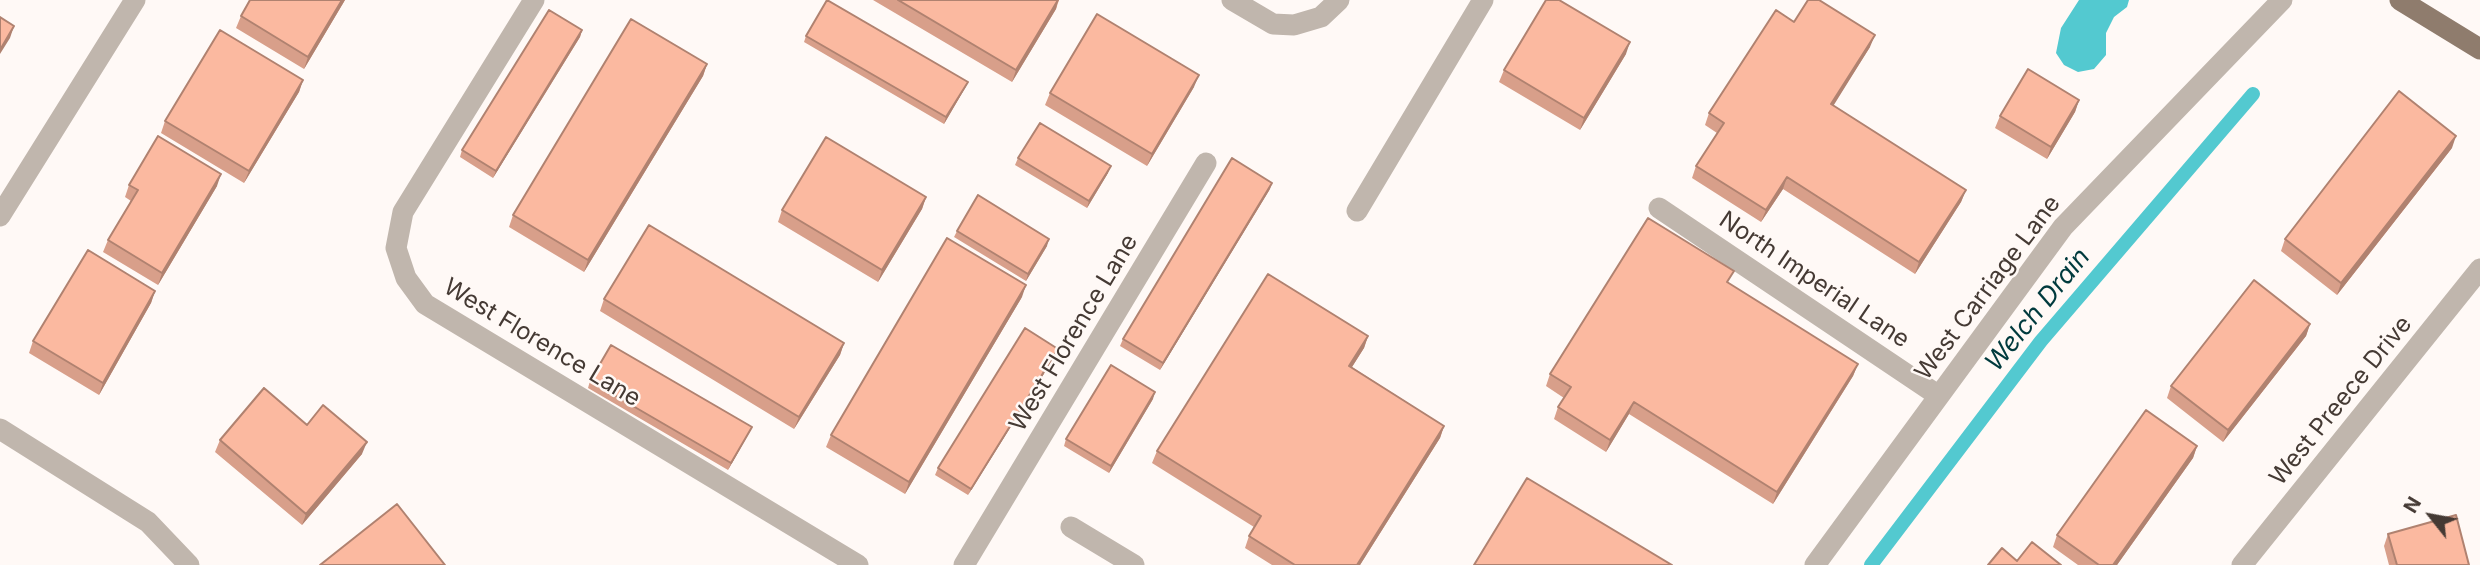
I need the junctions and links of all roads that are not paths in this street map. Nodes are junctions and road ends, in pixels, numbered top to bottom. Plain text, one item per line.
1 (534, 0) edge
2 (1232, 0) edge
3 (1339, 0) edge
4 (1483, 0) edge
5 (2282, 0) edge
6 (2400, 0) edge
7 (132, 1) edge
8 (2480, 49) edge
9 (1206, 163) dead end
10 (1659, 208) dead end
11 (1357, 211) dead end
12 (0, 216) edge
13 (2480, 269) edge
14 (1939, 396) junction
15 (0, 429) edge
16 (1071, 527) dead end
17 (189, 565) edge
18 (858, 565) edge
19 (964, 565) edge
20 (1134, 565) edge
21 (1815, 565) edge
22 (2242, 565) edge

1 - 18 street, West Florence Lane
2 - 3 street
4 - 11 street
5 - 14 street, West Carriage Lane
6 - 8 main road
7 - 12 street
9 - 19 street, West Florence Lane
10 - 14 street, North Imperial Lane
13 - 22 street, West Preece Drive
14 - 21 street, West Carriage Lane
15 - 17 street
16 - 20 street

